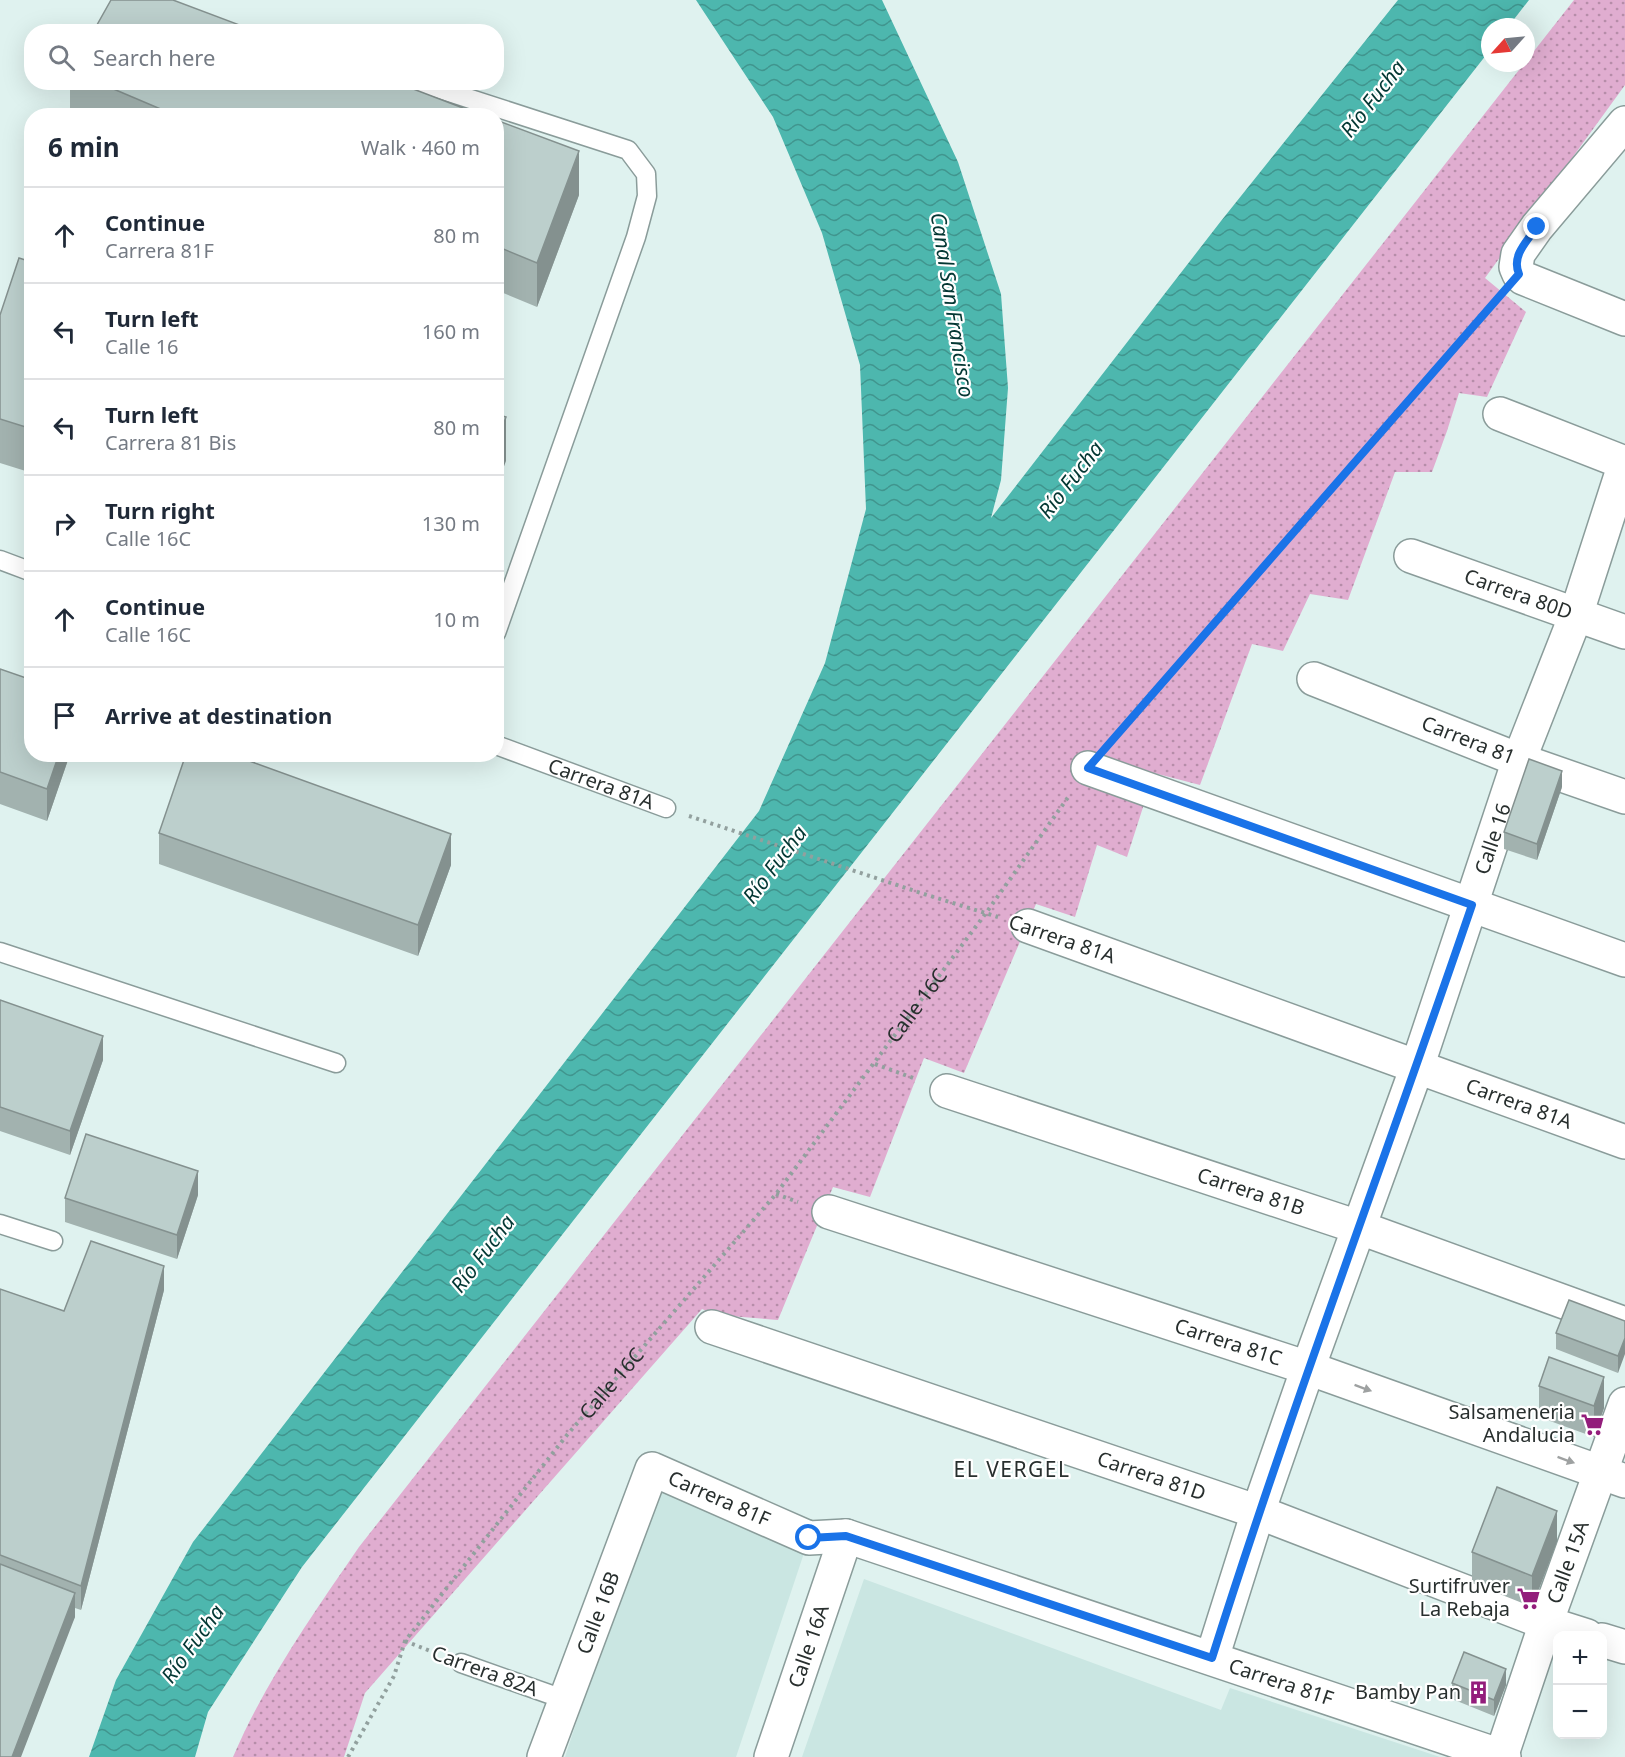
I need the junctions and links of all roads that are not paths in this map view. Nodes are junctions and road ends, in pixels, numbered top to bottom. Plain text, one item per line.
1 (443, 90) edge
2 (498, 108) edge
3 (504, 110) edge
4 (1625, 123) edge
5 (1625, 319) edge
6 (1500, 414) dead end
7 (1625, 463) edge
8 (1411, 556) dead end
9 (0, 560) edge
10 (24, 569) edge
11 (504, 610) edge
12 (1576, 615) junction
13 (1625, 632) edge
14 (1314, 679) dead end
15 (504, 748) edge
16 (1520, 760) junction
17 (1088, 768) road end
18 (1625, 797) edge
19 (666, 808) road end
20 (1472, 905) junction
21 (1028, 926) road end
22 (0, 952) edge
23 (1625, 960) edge
24 (336, 1063) dead end
25 (1417, 1067) junction
26 (947, 1091) road end
27 (1625, 1142) edge
28 (829, 1212) dead end
29 (0, 1224) edge
30 (1358, 1227) junction
31 (53, 1241) dead end
32 (1625, 1324) edge
33 (712, 1327) dead end
34 (1308, 1368) junction
35 (1625, 1404) edge
36 (652, 1469) joint
37 (1613, 1477) edge
38 (1258, 1512) junction
39 (846, 1536) junction
40 (1546, 1623) junction
41 (1573, 1631) edge
42 (1607, 1642) edge
43 (1625, 1647) edge
44 (1212, 1658) junction
45 (461, 1663) road end
46 (566, 1700) junction
47 (544, 1757) edge
48 (771, 1757) edge
49 (1502, 1757) edge

1 - 2 lane
3 - 11 lane
4 - 5 street
6 - 7 street
7 - 12 street, Calle 16
8 - 12 street, Carrera 80D
9 - 10 lane
12 - 13 street, Carrera 80D
12 - 16 street, Calle 16
14 - 16 street, Carrera 81
15 - 19 lane, Carrera 81A
16 - 18 street, Carrera 81
16 - 20 street, Calle 16
17 - 20 street
20 - 23 street
20 - 25 street, Calle 16
21 - 25 street, Carrera 81A
22 - 24 lane
25 - 27 street, Carrera 81A
25 - 30 street, Calle 16
26 - 30 street, Carrera 81B
28 - 34 street, Carrera 81C
29 - 31 lane
30 - 32 street, Carrera 81B
30 - 34 street, Calle 16
33 - 38 street, Carrera 81D
34 -> 37 street, Carrera 81C
34 - 38 street, Calle 16
35 - 37 street, Calle 15A
36 - 39 street, Carrera 81F
36 - 46 street, Calle 16B
37 - 40 street, Calle 15A
38 - 40 street, Carrera 81D
38 - 44 street, Calle 16
39 - 44 street, Carrera 81F
39 - 48 street, Calle 16A
40 - 41 street, Carrera 81D
40 - 49 street, Calle 15A
42 - 43 street
44 - 49 street, Carrera 81F
45 - 46 lane, Carrera 82A
46 - 47 street, Calle 16B

